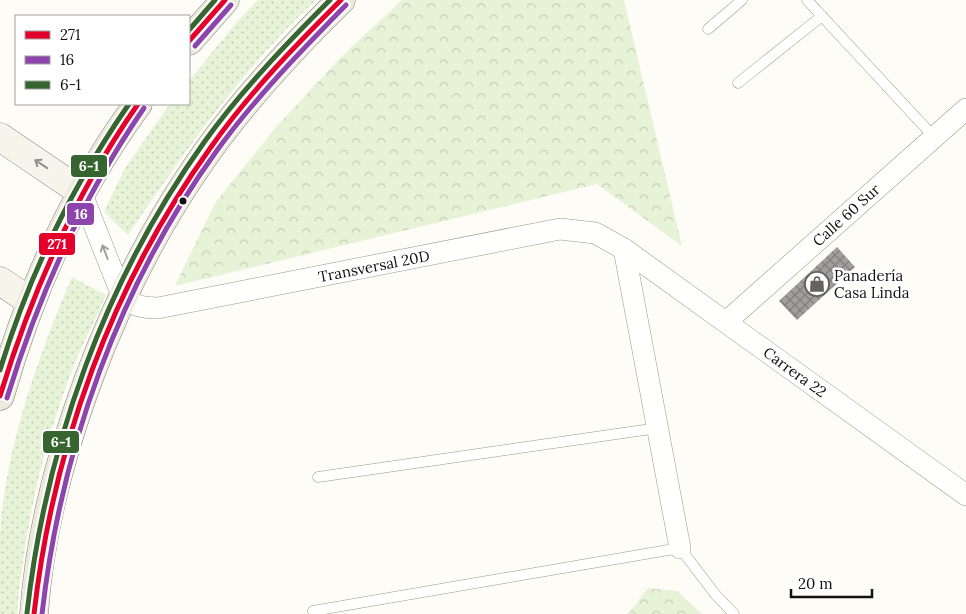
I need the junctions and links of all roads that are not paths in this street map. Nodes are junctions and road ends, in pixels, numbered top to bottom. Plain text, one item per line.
1 (226, 0) edge
2 (342, 0) edge
3 (742, 0) edge
4 (807, 0) edge
5 (822, 16) junction
6 (708, 29) dead end
7 (190, 39) edge
8 (738, 83) dead end
9 (137, 105) edge
10 (966, 109) edge
11 (0, 136) edge
12 (934, 137) junction
13 (82, 192) junction
14 (624, 249) junction
15 (0, 281) edge
16 (123, 298) junction
17 (30, 301) junction
18 (726, 322) junction
19 (0, 396) edge
20 (658, 428) junction
21 (318, 477) dead end
22 (966, 495) edge
23 (680, 548) junction
24 (313, 611) dead end
25 (34, 614) edge
26 (734, 614) edge

1 - 7 main road
2 - 16 main road
3 - 6 lane
4 - 5 lane
5 - 8 lane
5 - 12 lane
9 - 13 main road
10 - 12 street, Calle 60 Sur
13 -> 11 street
12 - 18 street, Calle 60 Sur
16 -> 13 street
13 - 17 main road
14 - 16 street, Transversal 20D
14 - 18 street, Carrera 22
14 - 20 street
15 - 17 street
16 - 25 main road
17 - 19 main road
18 - 22 street, Carrera 22
20 - 21 lane
20 - 23 street
23 - 24 lane
23 - 26 lane

